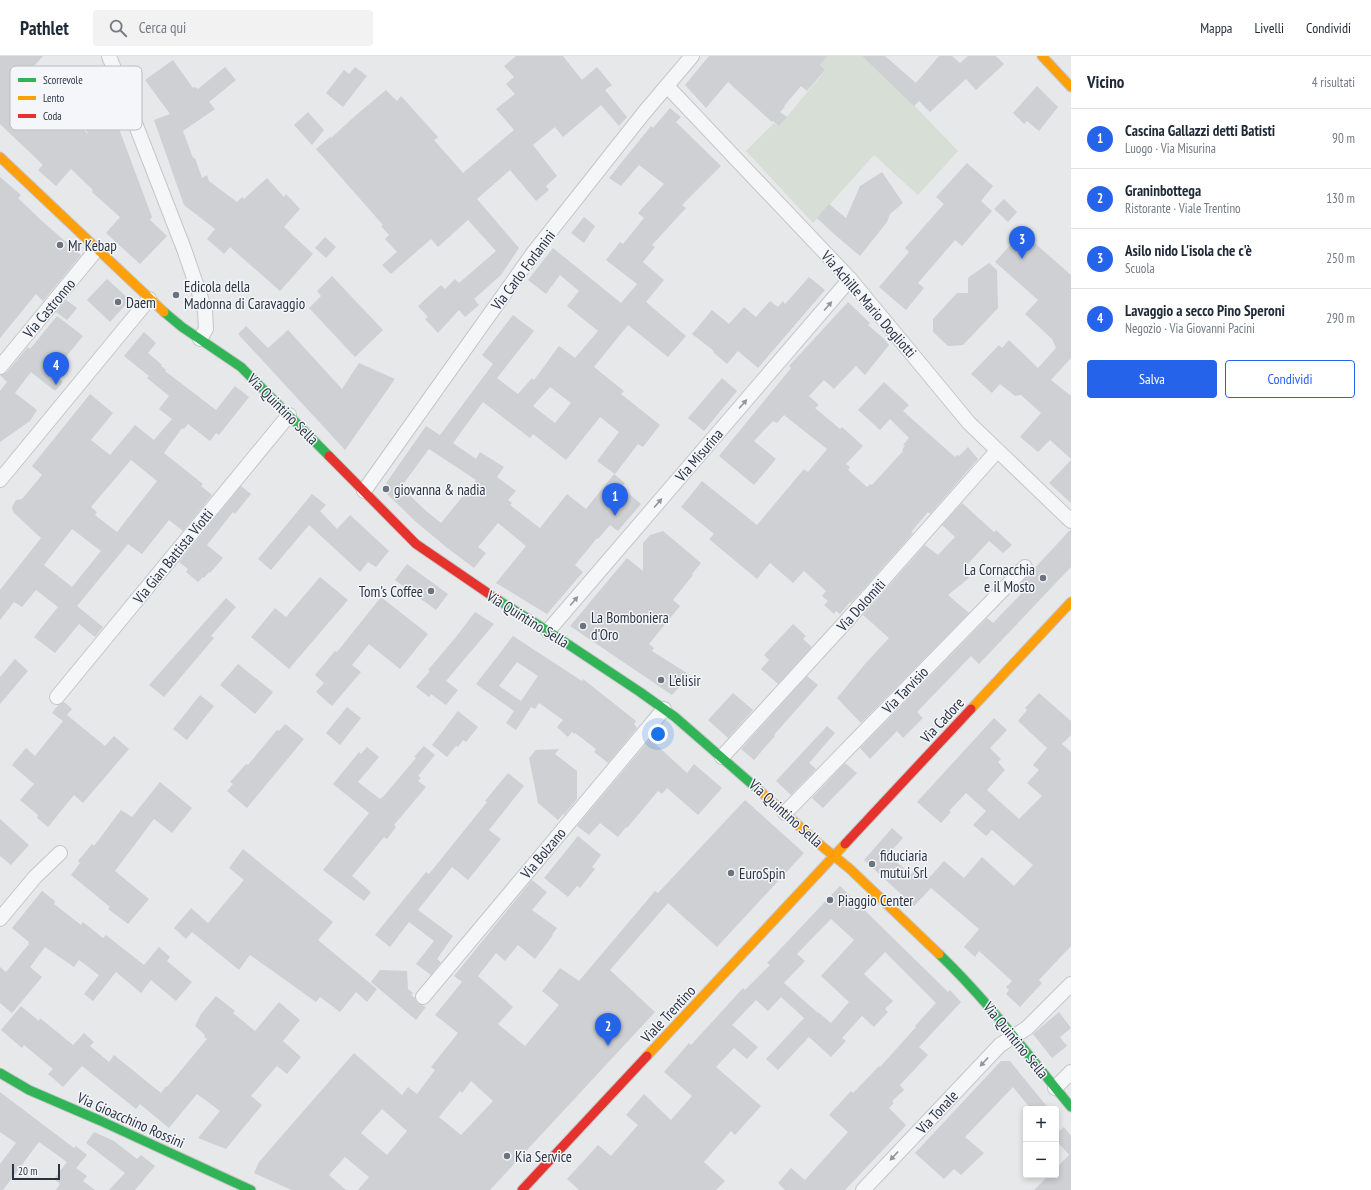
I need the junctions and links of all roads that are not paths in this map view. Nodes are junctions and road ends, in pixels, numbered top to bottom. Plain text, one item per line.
1 (109, 56) edge
2 (692, 56) edge
3 (1042, 56) edge
4 (113, 66) edge
5 (668, 86) junction
6 (1071, 87) edge
7 (138, 130) edge
8 (0, 158) edge
9 (97, 249) junction
10 (850, 279) junction
11 (149, 299) junction
12 (200, 339) junction
13 (0, 367) edge
14 (289, 415) junction
15 (997, 451) junction
16 (0, 480) edge
17 (364, 491) junction
18 (1071, 521) edge
19 (1025, 567) dead end
20 (1071, 602) edge
21 (548, 631) junction
22 (57, 697) dead end
23 (664, 709) junction
24 (722, 757) junction
25 (785, 813) junction
26 (60, 853) dead end
27 (834, 856) junction
28 (0, 919) edge
29 (1071, 984) edge
30 (423, 997) dead end
31 (1013, 1037) junction
32 (1071, 1072) edge
33 (0, 1073) edge
34 (1055, 1088) junction
35 (1071, 1107) edge
36 (251, 1190) edge
37 (522, 1190) edge
38 (863, 1190) edge

1 - 4 street
2 - 5 street, Via Carlo Forlanini
3 - 6 street
5 - 10 street, Via Achille Mario Dogliotti
5 - 17 street, Via Carlo Forlanini
7 - 12 street
8 - 9 street, Via Quintino Sella
9 - 11 street, Via Quintino Sella
9 - 13 street, Via Castronno
10 - 15 street, Via Achille Mario Dogliotti
21 -> 10 street, Via Misurina
11 - 12 street, Via Quintino Sella
11 - 16 street
12 - 14 street, Via Quintino Sella
14 - 17 street, Via Quintino Sella
14 - 22 street, Via Gian Battista Viotti
15 - 18 street, Via Achille Mario Dogliotti
15 - 24 street, Via Dolomiti
17 - 21 street, Via Quintino Sella
19 - 25 street, Via Tarvisio
20 - 27 street, Via Cadore
21 - 23 street, Via Quintino Sella
23 - 24 street, Via Quintino Sella
23 - 30 street, Via Bolzano
24 - 25 street, Via Quintino Sella
25 - 27 street, Via Quintino Sella
26 - 28 street
27 - 31 street, Via Quintino Sella
27 - 37 street, Viale Trentino
29 - 31 street, Via Tonale
31 - 34 street, Via Quintino Sella
31 -> 38 street, Via Tonale
32 - 34 street
33 - 36 street, Via Gioacchino Rossini
34 - 35 street, Via Quintino Sella

